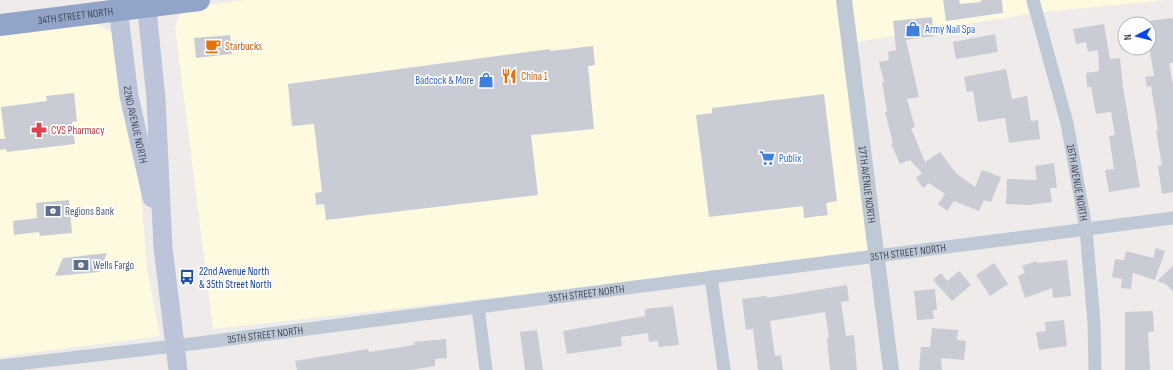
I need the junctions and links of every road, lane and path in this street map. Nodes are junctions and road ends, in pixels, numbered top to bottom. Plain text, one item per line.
1 (199, 0) edge
2 (844, 0) edge
3 (1033, 0) edge
4 (146, 3) edge
5 (118, 5) edge
6 (0, 25) edge
7 (1173, 218) edge
8 (1086, 229) junction
9 (163, 248) junction
10 (876, 255) junction
11 (711, 277) junction
12 (478, 307) junction
13 (175, 346) junction
14 (0, 366) edge
15 (25, 367) edge
16 (178, 370) edge
17 (486, 370) edge
18 (724, 370) edge
19 (891, 370) edge
20 (1095, 370) edge

1 - 4 highway, 34TH STREET NORTH
2 - 10 street, 17TH AVENUE NORTH
3 - 8 street, 16TH AVENUE NORTH
4 - 5 highway, 34TH STREET NORTH
4 - 9 main road, 22ND AVENUE NORTH
5 - 6 highway, 34TH STREET NORTH
5 - 9 main road, 22ND AVENUE NORTH
7 - 8 street, 35TH STREET NORTH
8 - 10 street, 35TH STREET NORTH
8 - 20 street, 16TH AVENUE NORTH
9 - 13 main road, 22ND AVENUE NORTH
10 - 11 street, 35TH STREET NORTH
10 - 19 street, 17TH AVENUE NORTH
11 - 12 street, 35TH STREET NORTH
11 - 18 street
12 - 13 street, 35TH STREET NORTH
12 - 17 street
13 - 15 street, 35TH STREET NORTH
13 - 16 main road, 22ND AVENUE NORTH
14 - 15 street, 35TH STREET NORTH

